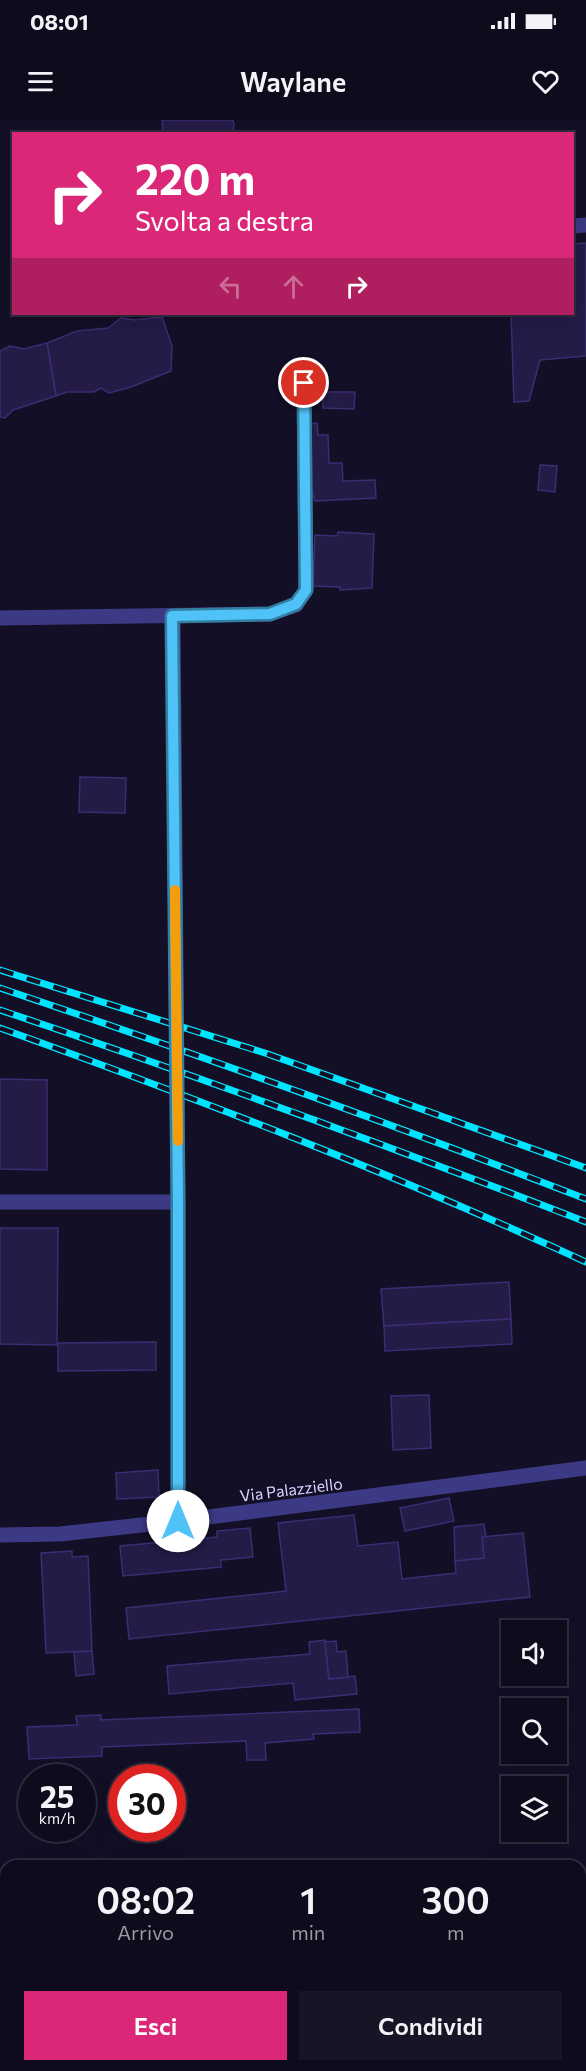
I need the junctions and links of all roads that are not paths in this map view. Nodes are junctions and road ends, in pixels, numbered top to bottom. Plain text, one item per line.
1 (304, 383) dead end
2 (172, 616) junction
3 (0, 618) edge
4 (0, 1202) edge
5 (178, 1202) junction
6 (586, 1468) edge
7 (178, 1521) junction
8 (0, 1535) edge

1 - 2 street
2 - 3 street
2 - 5 street
4 - 5 street
5 - 7 street
6 - 7 street, Via Palazziello
7 - 8 street, Via Palazziello

